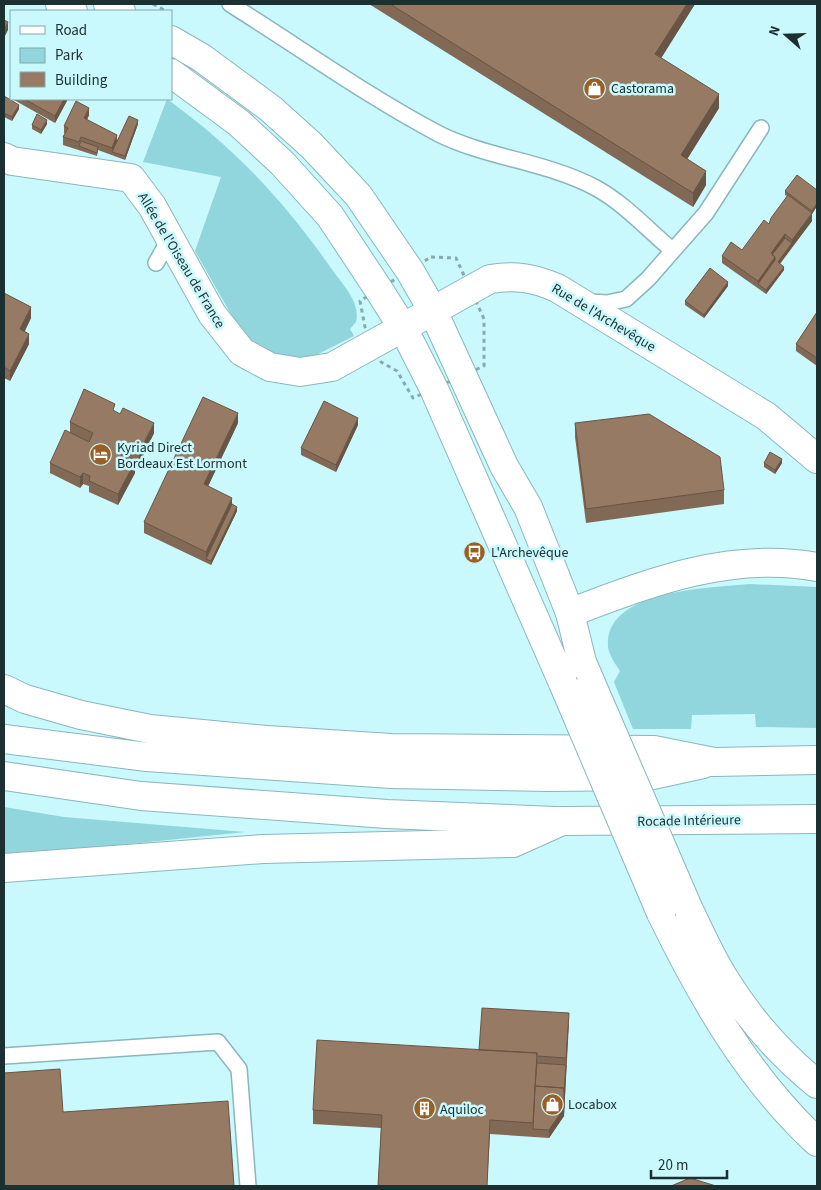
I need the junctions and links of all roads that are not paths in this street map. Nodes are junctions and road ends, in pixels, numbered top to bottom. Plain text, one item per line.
1 (60, 4) edge
2 (108, 4) edge
3 (230, 4) edge
4 (71, 10) edge
5 (119, 10) edge
6 (172, 41) edge
7 (172, 74) edge
8 (761, 128) dead end
9 (4, 157) edge
10 (170, 238) junction
11 (672, 250) junction
12 (156, 263) dead end
13 (580, 301) junction
14 (433, 311) junction
15 (403, 328) junction
16 (766, 416) junction
17 (817, 436) edge
18 (817, 459) edge
19 (817, 568) edge
20 (570, 613) junction
21 (552, 657) junction
22 (4, 689) edge
23 (4, 739) edge
24 (817, 760) edge
25 (714, 762) junction
26 (4, 776) edge
27 (817, 819) edge
28 (562, 821) junction
29 (4, 868) edge
30 (4, 1056) edge
31 (817, 1084) edge
32 (817, 1142) edge
33 (248, 1186) edge

1 - 4 main road
2 - 5 main road
3 - 11 lane
6 - 14 main road
7 - 15 main road
8 - 11 lane
9 - 10 main road, Allée de l'Oiseau de France
10 - 12 lane
10 - 15 main road, Allée de l'Oiseau de France
11 - 13 lane
13 - 14 main road, Rue de l'Archevêque
13 - 16 main road, Rue de l'Archevêque
14 - 15 main road, Allée de l'Oiseau de France
14 - 20 main road
15 - 21 main road
16 - 17 main road, Rue de l'Archevêque
16 - 18 main road, Rue de l'Archevêque
19 - 20 main road
20 - 21 main road
20 - 31 main road, bridge
21 - 32 main road, bridge
22 - 25 main road
23 - 25 main road
24 - 25 main road
26 - 28 main road, Rocade Intérieure
27 - 28 main road, Rocade Intérieure
28 - 29 main road
30 - 33 lane

